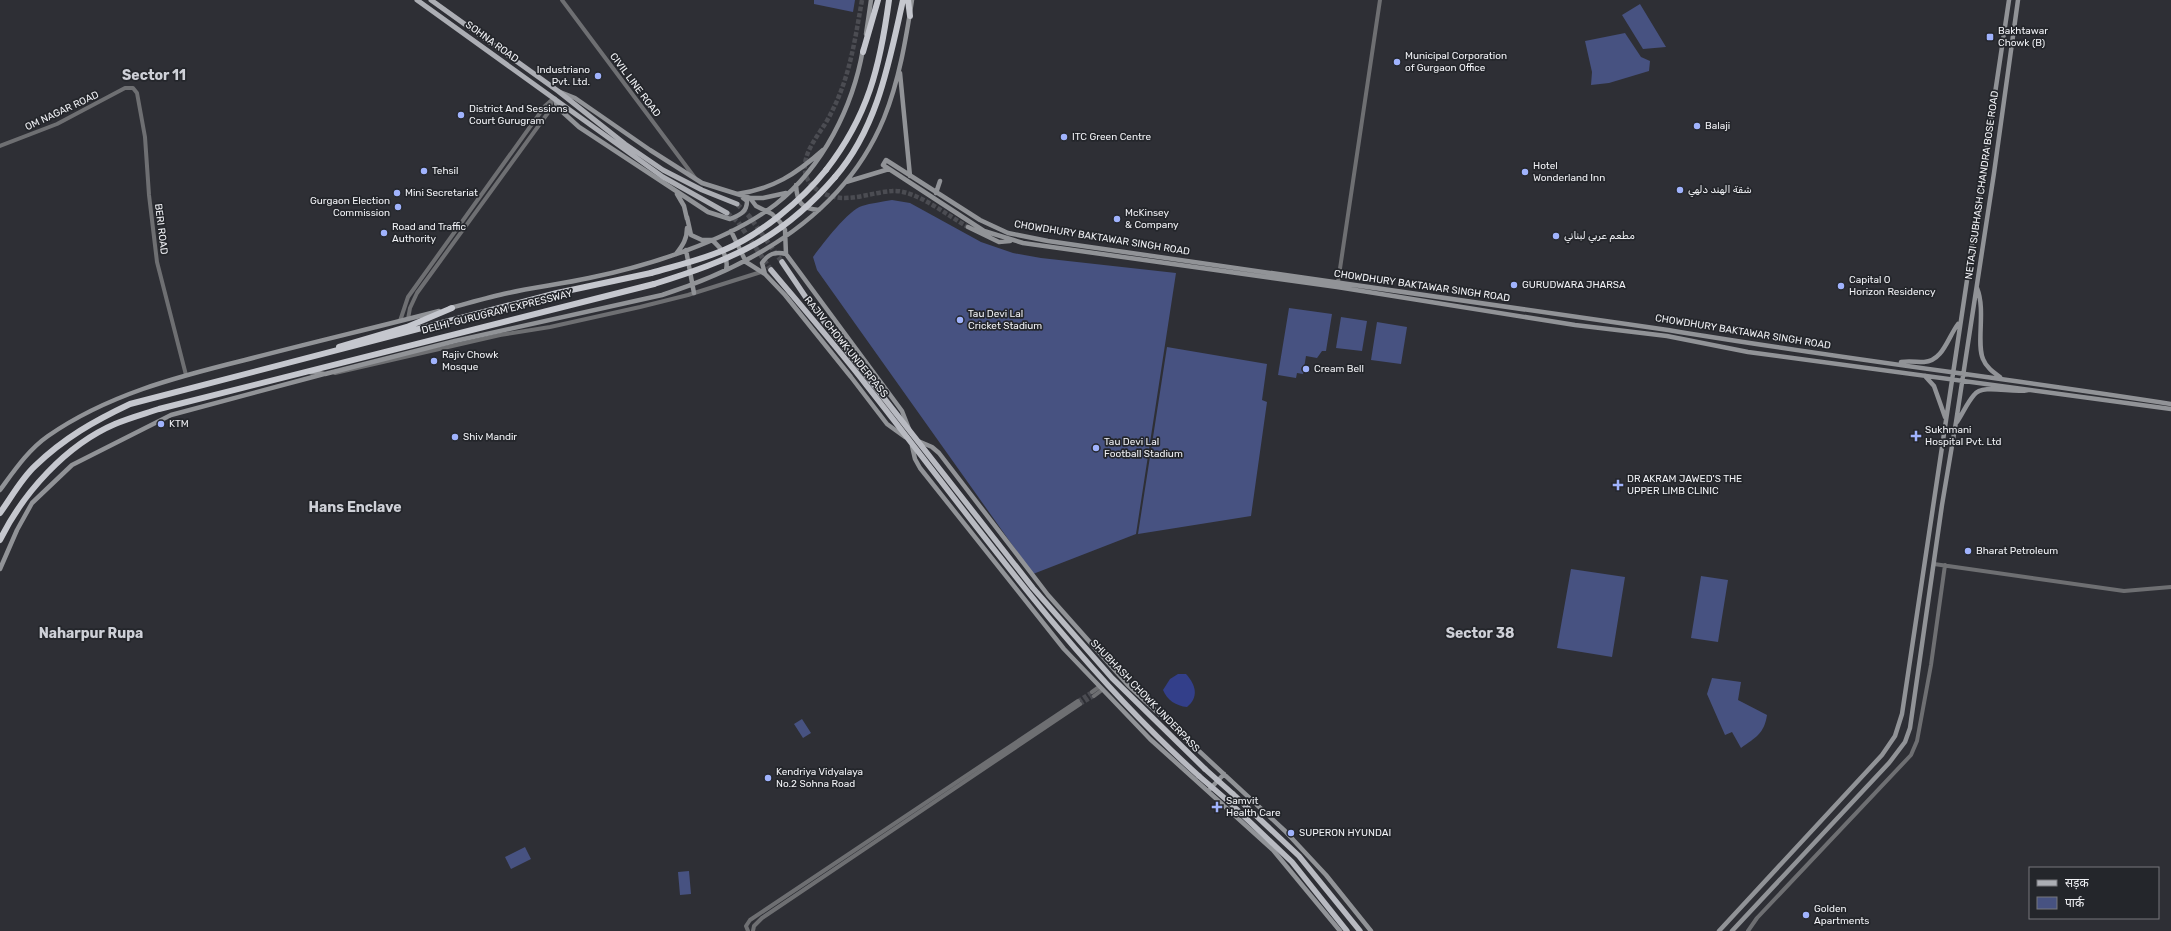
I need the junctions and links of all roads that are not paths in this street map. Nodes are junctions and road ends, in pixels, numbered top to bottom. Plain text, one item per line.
1 (417, 0) edge
2 (430, 0) edge
3 (562, 0) edge
4 (871, 0) edge
5 (878, 0) edge
6 (889, 0) edge
7 (903, 0) edge
8 (908, 0) edge
9 (912, 0) edge
10 (1380, 0) edge
11 (2009, 0) edge
12 (2018, 0) edge
13 (910, 16) junction
14 (863, 52) junction
15 (899, 69) junction
16 (128, 87) joint
17 (558, 91) junction
18 (553, 100) junction
19 (0, 146) edge
20 (826, 146) junction
21 (889, 169) junction
22 (910, 176) junction
23 (696, 179) junction
24 (846, 182) junction
25 (940, 182) dead end
26 (796, 185) junction
27 (675, 192) junction
28 (788, 193) junction
29 (936, 193) junction
30 (738, 195) junction
31 (750, 198) junction
32 (737, 204) tunnel mouth
33 (819, 210) junction
34 (765, 211) junction
35 (727, 213) tunnel mouth
36 (687, 217) junction
37 (968, 227) tunnel mouth
38 (731, 231) junction
39 (787, 237) junction
40 (712, 240) junction
41 (1012, 240) junction
42 (686, 250) junction
43 (676, 254) junction
44 (786, 254) junction
45 (746, 262) junction
46 (782, 262) tunnel mouth
47 (726, 270) junction
48 (771, 270) tunnel mouth
49 (763, 273) junction
50 (1338, 282) junction
51 (693, 285) junction
52 (1976, 287) junction
53 (694, 293) junction
54 (452, 308) junction
55 (408, 319) junction
56 (400, 321) junction
57 (1959, 322) junction
58 (321, 355) junction
59 (1898, 364) junction
60 (307, 372) junction
61 (1952, 372) junction
62 (1964, 373) junction
63 (324, 374) junction
64 (186, 375) junction
65 (1923, 376) junction
66 (2001, 378) junction
67 (1950, 379) junction
68 (1962, 381) junction
69 (2032, 389) junction
70 (2171, 404) edge
71 (2171, 409) edge
72 (1945, 417) junction
73 (1956, 422) junction
74 (911, 432) junction
75 (905, 437) junction
76 (918, 441) junction
77 (912, 446) junction
78 (0, 490) edge
79 (1934, 504) junction
80 (1942, 505) junction
81 (0, 513) edge
82 (1932, 515) junction
83 (1940, 516) junction
84 (0, 540) edge
85 (1934, 564) junction
86 (1945, 565) junction
87 (0, 569) edge
88 (2171, 587) edge
89 (1913, 639) junction
90 (1923, 640) junction
91 (1101, 689) junction
92 (1093, 694) tunnel mouth
93 (1224, 774) junction
94 (1207, 792) junction
95 (748, 931) edge
96 (753, 931) edge
97 (1340, 931) edge
98 (1347, 931) edge
99 (1360, 931) edge
100 (1371, 931) edge
101 (1718, 931) edge
102 (1732, 931) edge
103 (1748, 931) edge

1 - 18 main road, SOHNA ROAD
2 - 17 main road, SOHNA ROAD
3 - 23 street, CIVIL LINE ROAD
4 - 14 main road
5 - 14 highway
6 - 58 highway, DELHI-GURUGRAM EXPRESSWAY, bridge
7 - 60 highway, DELHI-GURUGRAM EXPRESSWAY, bridge
8 - 13 highway
9 - 13 main road
10 - 50 street
11 - 57 main road, NETAJI SUBHASH CHANDRA BOSE ROAD
12 - 52 main road, NETAJI SUBHASH CHANDRA BOSE ROAD
13 - 15 main road
14 - 20 main road
15 - 22 main road
15 - 24 main road
16 - 19 street, OM NAGAR ROAD
16 - 64 street, BERI ROAD
17 - 23 main road
17 - 32 main road
18 - 27 main road
18 - 35 main road
18 - 55 street
18 - 56 street
20 - 26 main road
20 - 30 main road
21 - 22 main road, CHOWDHURY BAKTAWAR SINGH ROAD
21 - 24 main road
21 - 41 main road, CHOWDHURY BAKTAWAR SINGH ROAD
22 - 29 main road, CHOWDHURY BAKTAWAR SINGH ROAD
23 - 30 main road
24 - 33 main road
25 - 29 main road
26 - 28 main road
26 - 33 main road
27 - 30 main road
27 - 36 main road
28 - 31 main road
28 - 34 main road
29 - 50 main road, CHOWDHURY BAKTAWAR SINGH ROAD
30 - 31 main road
31 - 34 main road
33 - 39 main road
34 - 38 main road
34 - 39 main road
36 - 40 main road
36 - 43 main road
37 - 41 main road
38 - 40 main road
38 - 45 main road
39 - 44 main road
39 - 45 main road
40 - 42 main road
40 - 47 main road
41 - 65 main road, CHOWDHURY BAKTAWAR SINGH ROAD
42 - 43 main road
42 - 51 main road
43 - 54 main road
44 - 49 main road
44 - 74 main road
45 - 47 main road
45 - 49 main road
46 - 74 highway, RAJIV CHOWK UNDERPASS
47 - 51 main road
48 - 75 highway, RAJIV CHOWK UNDERPASS
49 - 53 street
49 - 75 main road
50 - 59 main road, CHOWDHURY BAKTAWAR SINGH ROAD
51 - 53 main road
51 - 63 main road
52 - 62 main road, NETAJI SUBHASH CHANDRA BOSE ROAD
52 - 66 main road
53 - 63 street
54 - 55 main road
54 - 58 highway
55 - 56 main road
56 - 64 main road
57 - 59 main road
57 - 61 main road, NETAJI SUBHASH CHANDRA BOSE ROAD
58 - 81 highway, DELHI-GURUGRAM EXPRESSWAY
59 - 61 main road, CHOWDHURY BAKTAWAR SINGH ROAD
60 - 63 main road
60 - 84 highway, DELHI-GURUGRAM EXPRESSWAY
61 - 62 main road, CHOWDHURY BAKTAWAR SINGH ROAD
61 - 67 main road, NETAJI SUBHASH CHANDRA BOSE ROAD
62 - 66 main road, CHOWDHURY BAKTAWAR SINGH ROAD
62 - 68 main road, NETAJI SUBHASH CHANDRA BOSE ROAD
63 - 87 main road
64 - 78 main road
65 - 67 main road, CHOWDHURY BAKTAWAR SINGH ROAD
65 - 72 main road
66 - 70 main road, CHOWDHURY BAKTAWAR SINGH ROAD
67 - 68 main road, CHOWDHURY BAKTAWAR SINGH ROAD
67 - 72 main road, NETAJI SUBHASH CHANDRA BOSE ROAD
68 - 69 main road, CHOWDHURY BAKTAWAR SINGH ROAD
68 - 73 main road, NETAJI SUBHASH CHANDRA BOSE ROAD
69 - 71 main road
69 - 73 main road
72 - 79 main road, NETAJI SUBHASH CHANDRA BOSE ROAD
73 - 80 main road, NETAJI SUBHASH CHANDRA BOSE ROAD
74 - 76 highway
75 - 77 highway
76 - 93 main road
76 - 99 highway, SHUBHASH CHOWK UNDERPASS, bridge
77 - 91 main road
77 - 98 highway, SHUBHASH CHOWK UNDERPASS, bridge
79 - 80 main road
79 - 82 main road, NETAJI SUBHASH CHANDRA BOSE ROAD
80 - 83 main road, NETAJI SUBHASH CHANDRA BOSE ROAD
82 - 83 main road
82 - 89 main road, NETAJI SUBHASH CHANDRA BOSE ROAD
83 - 85 main road, NETAJI SUBHASH CHANDRA BOSE ROAD
85 - 86 street
85 - 90 main road, NETAJI SUBHASH CHANDRA BOSE ROAD
86 - 88 street
86 - 103 street
89 - 90 main road
89 - 101 main road, NETAJI SUBHASH CHANDRA BOSE ROAD
90 - 102 main road, NETAJI SUBHASH CHANDRA BOSE ROAD
91 - 92 street
91 - 94 main road
93 - 94 main road
93 - 100 main road
94 - 97 main road
95 - 96 street

